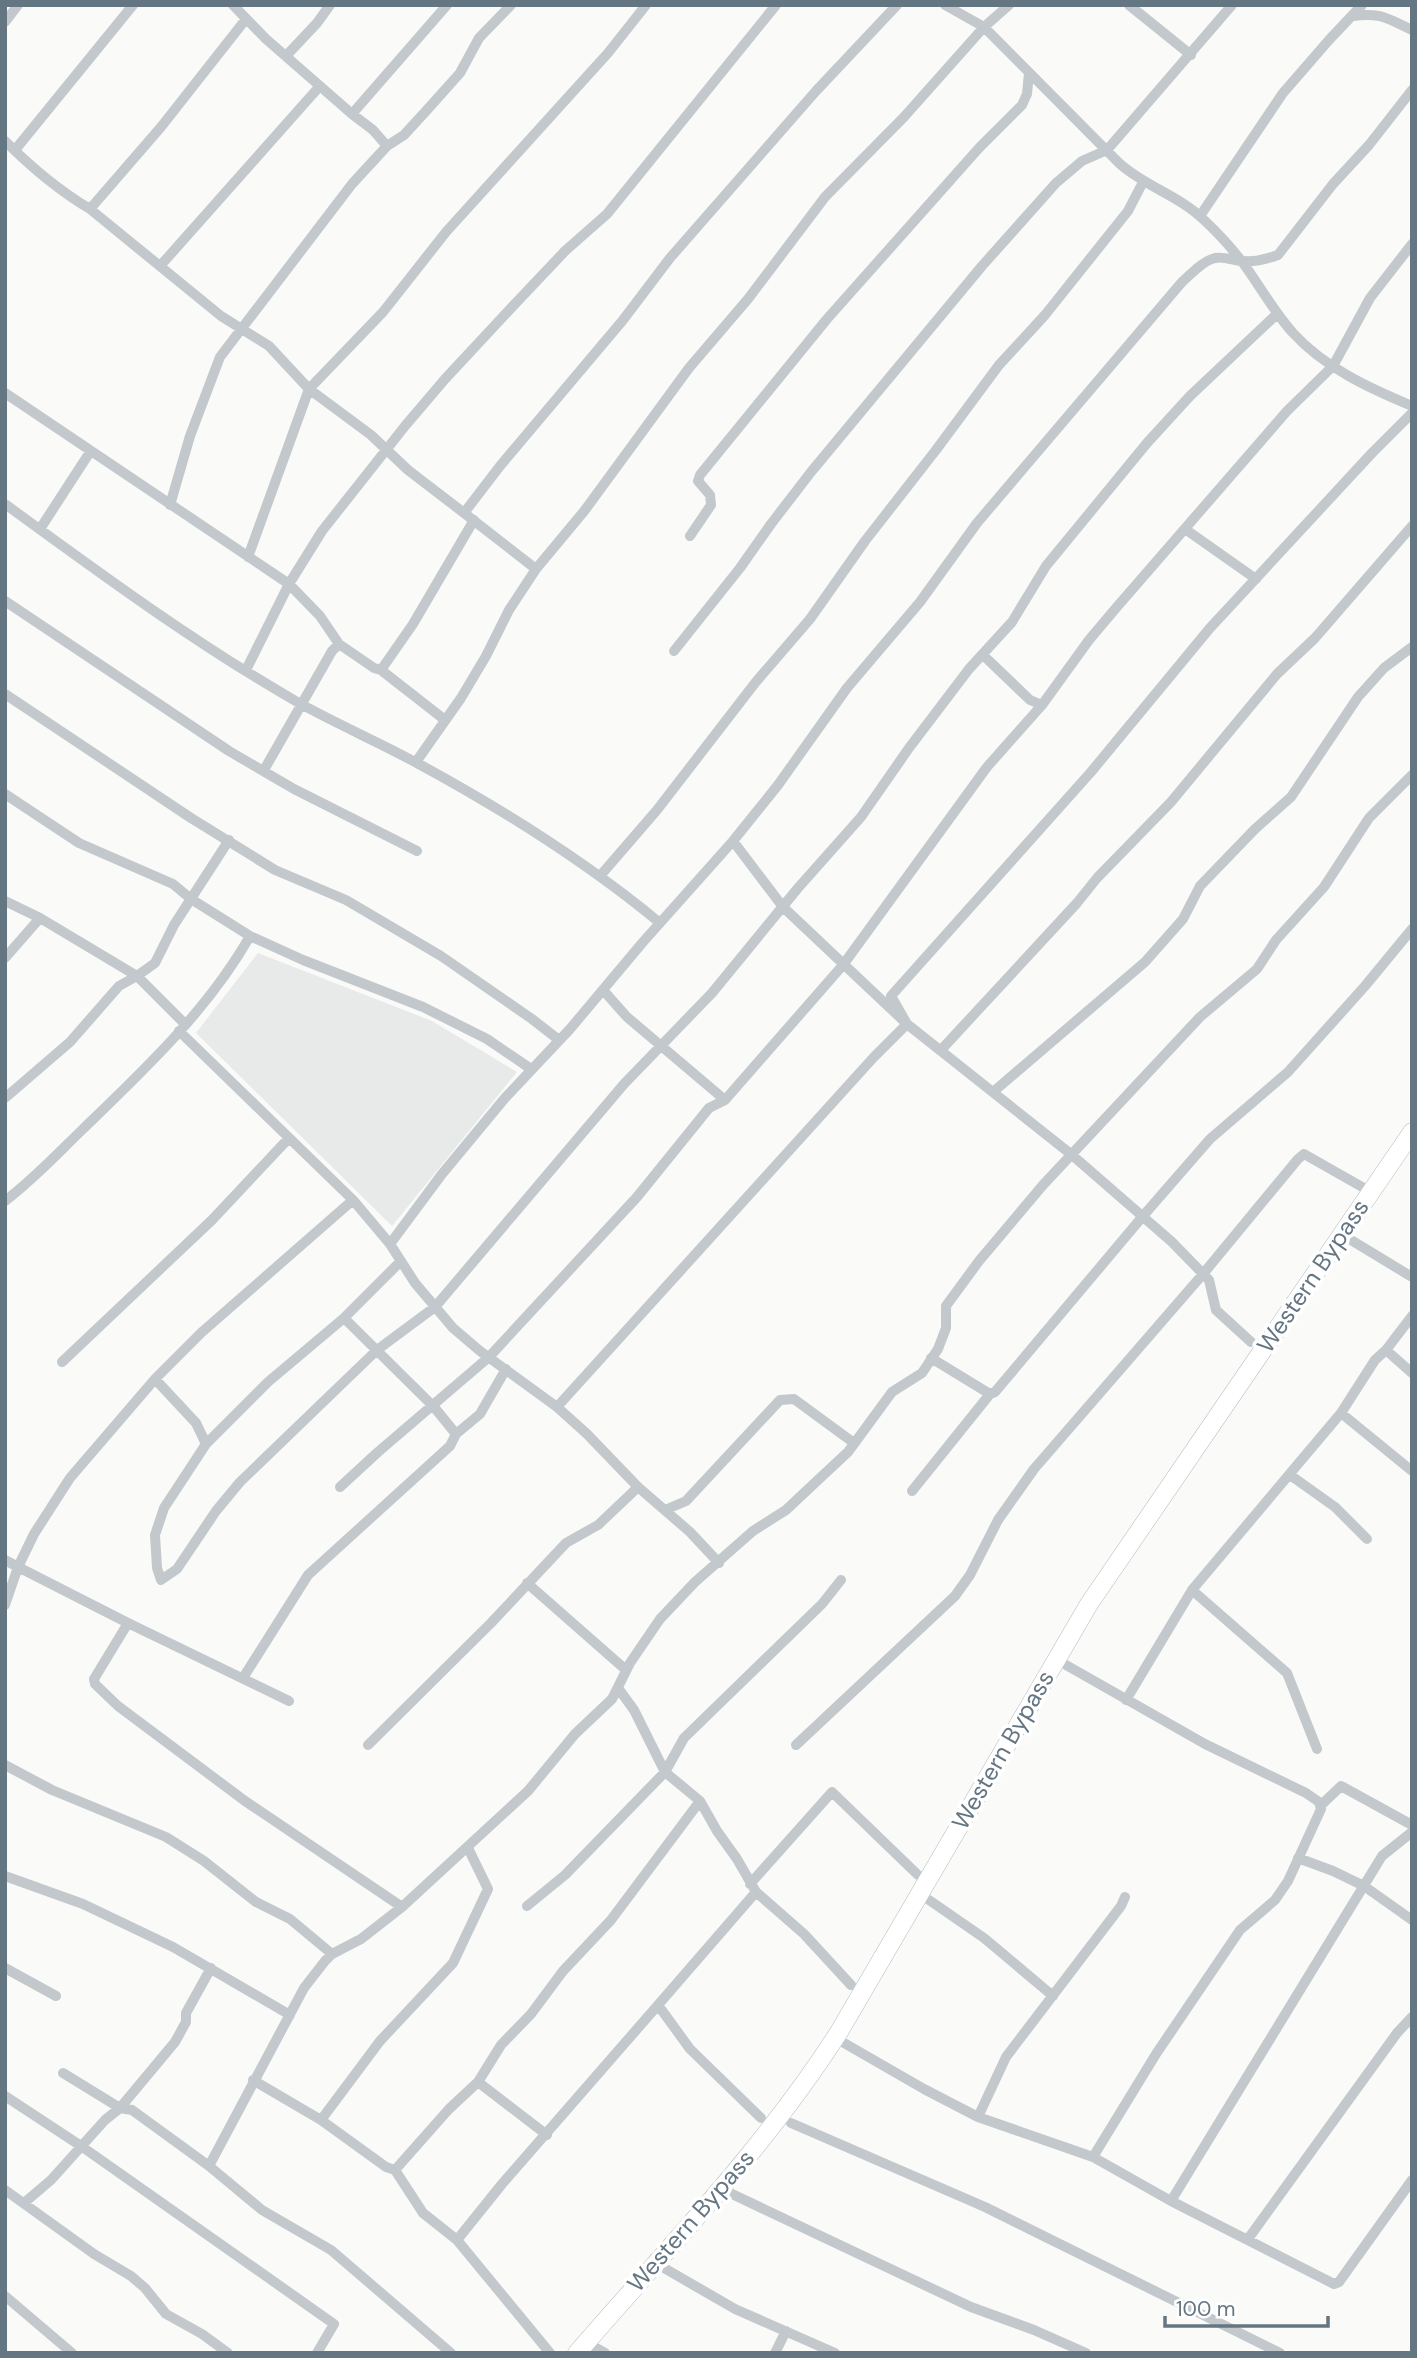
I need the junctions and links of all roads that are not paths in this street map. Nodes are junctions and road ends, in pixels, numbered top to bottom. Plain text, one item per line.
1 (18, 5) edge
2 (133, 5) edge
3 (233, 5) edge
4 (330, 5) edge
5 (447, 5) edge
6 (511, 5) edge
7 (646, 5) edge
8 (776, 5) edge
9 (897, 5) edge
10 (945, 5) edge
11 (1009, 5) edge
12 (1129, 5) edge
13 (1231, 5) edge
14 (1362, 5) edge
15 (1353, 16) junction
16 (246, 19) junction
17 (5, 22) edge
18 (984, 27) junction
19 (1412, 30) edge
20 (1191, 55) junction
21 (286, 56) junction
22 (1029, 73) junction
23 (319, 87) junction
24 (1412, 90) edge
25 (352, 114) junction
26 (5, 141) edge
27 (387, 146) junction
28 (15, 150) junction
29 (1107, 150) junction
30 (1143, 182) junction
31 (90, 209) junction
32 (1200, 216) junction
33 (1412, 244) edge
34 (1265, 260) junction
35 (1242, 261) junction
36 (162, 265) junction
37 (1259, 285) junction
38 (1278, 314) junction
39 (242, 327) junction
40 (1333, 366) junction
41 (309, 389) junction
42 (5, 393) edge
43 (1412, 406) edge
44 (1412, 414) edge
45 (386, 450) junction
46 (90, 452) junction
47 (5, 504) edge
48 (170, 505) junction
49 (464, 513) junction
50 (474, 520) junction
51 (1412, 526) edge
52 (1185, 529) junction
53 (40, 530) junction
54 (690, 536) dead end
55 (248, 556) junction
56 (536, 569) junction
57 (1256, 579) junction
58 (289, 584) junction
59 (5, 601) edge
60 (339, 644) junction
61 (1412, 647) edge
62 (674, 651) dead end
63 (983, 655) junction
64 (246, 670) junction
65 (381, 670) junction
66 (5, 694) edge
67 (301, 704) junction
68 (1042, 705) junction
69 (445, 720) junction
70 (416, 762) junction
71 (264, 771) junction
72 (1412, 775) edge
73 (5, 794) edge
74 (229, 840) junction
75 (733, 841) junction
76 (417, 851) dead end
77 (600, 876) junction
78 (191, 899) junction
79 (5, 901) edge
80 (783, 906) junction
81 (40, 918) junction
82 (660, 923) junction
83 (1412, 929) edge
84 (250, 936) junction
85 (5, 958) edge
86 (843, 965) junction
87 (138, 976) junction
88 (603, 990) junction
89 (907, 1024) junction
90 (182, 1027) junction
91 (559, 1040) junction
92 (660, 1046) junction
93 (941, 1050) junction
94 (531, 1069) junction
95 (993, 1093) junction
96 (5, 1098) edge
97 (725, 1100) junction
98 (1412, 1132) edge
99 (289, 1138) junction
100 (1072, 1155) junction
101 (1371, 1192) junction
102 (353, 1200) junction
103 (5, 1202) edge
104 (1143, 1216) junction
105 (1351, 1240) dead end
106 (390, 1244) junction
107 (400, 1262) junction
108 (1203, 1274) junction
109 (1412, 1277) edge
110 (435, 1307) junction
111 (1412, 1316) edge
112 (344, 1318) junction
113 (1251, 1342) dead end
114 (377, 1350) junction
115 (1386, 1350) junction
116 (489, 1357) junction
117 (931, 1358) junction
118 (62, 1362) dead end
119 (506, 1369) junction
120 (1412, 1373) edge
121 (156, 1379) junction
122 (990, 1394) junction
123 (434, 1406) junction
124 (557, 1408) junction
125 (1340, 1413) junction
126 (456, 1434) junction
127 (854, 1443) junction
128 (206, 1444) junction
129 (1412, 1471) edge
130 (1290, 1475) junction
131 (638, 1487) junction
132 (340, 1488) dead end
133 (912, 1491) dead end
134 (665, 1510) junction
135 (1367, 1539) dead end
136 (5, 1560) edge
137 (719, 1563) junction
138 (18, 1567) junction
139 (841, 1580) dead end
140 (527, 1583) junction
141 (1192, 1590) junction
142 (5, 1605) edge
143 (128, 1622) junction
144 (1066, 1665) dead end
145 (626, 1670) junction
146 (243, 1678) junction
147 (618, 1688) junction
148 (1126, 1700) junction
149 (289, 1701) dead end
150 (368, 1745) dead end
151 (796, 1745) dead end
152 (1317, 1749) dead end
153 (5, 1765) edge
154 (665, 1772) junction
155 (700, 1801) junction
156 (1321, 1805) junction
157 (1412, 1825) edge
158 (1412, 1832) edge
159 (468, 1848) junction
160 (1298, 1858) junction
161 (918, 1875) dead end
162 (5, 1876) edge
163 (1364, 1886) junction
164 (753, 1888) junction
165 (1125, 1897) dead end
166 (929, 1900) dead end
167 (527, 1906) dead end
168 (402, 1907) junction
169 (1412, 1920) edge
170 (332, 1954) junction
171 (5, 1968) edge
172 (211, 1968) junction
173 (851, 1985) dead end
174 (56, 1996) dead end
175 (1053, 1996) junction
176 (658, 2005) junction
177 (290, 2015) junction
178 (1412, 2017) edge
179 (844, 2043) dead end
180 (63, 2073) dead end
181 (253, 2080) junction
182 (478, 2082) junction
183 (5, 2096) edge
184 (120, 2108) junction
185 (978, 2117) junction
186 (761, 2118) dead end
187 (321, 2120) junction
188 (791, 2123) dead end
189 (547, 2135) junction
190 (81, 2146) junction
191 (1093, 2157) junction
192 (209, 2166) junction
193 (395, 2170) junction
194 (1412, 2180) edge
195 (5, 2190) edge
196 (732, 2194) dead end
197 (1171, 2201) junction
198 (23, 2203) junction
199 (1248, 2239) junction
200 (457, 2240) junction
201 (664, 2268) dead end
202 (5, 2296) edge
203 (786, 2331) junction
204 (592, 2351) edge
205 (72, 2353) edge
206 (228, 2353) edge
207 (317, 2353) edge
208 (451, 2353) edge
209 (550, 2353) edge
210 (775, 2353) edge
211 (835, 2353) edge
212 (1086, 2353) edge
213 (1280, 2353) edge

1 - 17 street
2 - 28 street
3 - 16 street
4 - 21 street
5 - 25 street
6 - 27 street
7 - 41 street
8 - 45 street
9 - 49 street
10 - 18 street
11 - 18 street
12 - 20 street
13 - 20 street
14 - 15 street
15 - 19 street
15 - 32 street
16 - 21 street
16 - 31 street
18 - 22 street
18 - 56 street
20 - 29 street
21 - 23 street
22 - 29 street
22 - 54 street
23 - 25 street
23 - 36 street
24 - 34 street
25 - 27 street
26 - 28 street
27 - 39 street
28 - 31 street
29 - 30 street
29 - 62 street
30 - 32 street
30 - 77 street
31 - 36 street
32 - 35 street
33 - 40 street
34 - 35 street
34 - 37 street
35 - 37 street
35 - 75 street
36 - 39 street
37 - 38 street
38 - 40 street
38 - 63 street
39 - 41 street
39 - 48 street
40 - 43 street
40 - 52 street
41 - 45 street
41 - 55 street
42 - 46 street
44 - 57 street
45 - 49 street
45 - 58 street
46 - 48 street
46 - 53 street
47 - 53 street
48 - 55 street
49 - 50 street
50 - 56 street
50 - 65 street
51 - 93 street
52 - 57 street
52 - 68 street
53 - 64 street
55 - 58 street
56 - 69 street
57 - 89 street
58 - 60 street
58 - 64 street
59 - 71 street
60 - 65 street
60 - 67 street
61 - 95 street
63 - 68 street
63 - 80 street
64 - 67 street
65 - 69 street
66 - 74 street
67 - 70 street
67 - 71 street
68 - 86 street
69 - 70 street
70 - 77 street
71 - 76 street
72 - 100 street
73 - 78 street
74 - 78 street
74 - 91 street
75 - 80 street
75 - 82 street
77 - 82 street
78 - 84 street
78 - 87 street
79 - 81 street
80 - 86 street
80 - 92 street
81 - 85 street
81 - 87 street
82 - 88 street
83 - 104 street
84 - 90 street
84 - 94 street
86 - 89 street
86 - 97 street
87 - 90 street
87 - 96 street
88 - 91 street
88 - 92 street
89 - 93 street
89 - 124 street
90 - 99 street
90 - 103 street
91 - 94 street
92 - 97 street
92 - 110 street
93 - 95 street
94 - 106 street
95 - 100 street
97 - 116 street
98 - 101 main road, Western Bypass
99 - 102 street
99 - 118 street
100 - 104 street
100 - 117 street
101 - 108 street
101 - 204 main road, Western Bypass
102 - 106 street
102 - 121 street
104 - 108 street
104 - 122 street
105 - 109 street
106 - 107 street
107 - 110 street
107 - 112 street
108 - 113 street
108 - 151 street
110 - 114 street
110 - 116 street
111 - 115 street
112 - 114 street
112 - 128 street
114 - 123 street
114 - 128 street
115 - 120 street
115 - 125 street
116 - 119 street
116 - 123 street
117 - 122 street
117 - 127 street
119 - 124 street
119 - 126 street
121 - 128 street
121 - 138 street
122 - 133 street
123 - 126 street
123 - 132 street
124 - 131 street
125 - 129 street
125 - 130 street
126 - 146 street
127 - 134 street
127 - 137 street
130 - 135 street
130 - 141 street
131 - 134 street
131 - 140 street
134 - 137 street
136 - 138 street
137 - 145 street
138 - 142 street
138 - 143 street
139 - 154 street
140 - 145 street
140 - 150 street
141 - 148 street
141 - 152 street
143 - 146 street
143 - 168 street
144 - 148 street
145 - 147 street
146 - 149 street
147 - 154 street
147 - 159 street
148 - 156 street
153 - 170 street
154 - 155 street
154 - 167 street
155 - 164 street
155 - 182 street
156 - 157 street
156 - 160 street
158 - 163 street
159 - 168 street
159 - 187 street
160 - 163 street
160 - 191 street
161 - 164 street
162 - 172 street
163 - 169 street
163 - 197 street
164 - 173 street
164 - 176 street
165 - 175 street
166 - 175 street
168 - 170 street
170 - 177 street
171 - 174 street
172 - 177 street
172 - 184 street
175 - 185 street
176 - 186 street
176 - 189 street
177 - 181 street
178 - 199 street
179 - 185 street
180 - 184 street
181 - 187 street
181 - 192 street
182 - 189 street
182 - 193 street
183 - 190 street
184 - 190 street
184 - 192 street
185 - 191 street
187 - 193 street
188 - 213 street
189 - 200 street
190 - 198 street
190 - 207 street
191 - 197 street
192 - 208 street
193 - 200 street
194 - 199 street
195 - 198 street
196 - 212 street
197 - 199 street
198 - 206 street
200 - 209 street
201 - 203 street
202 - 205 street
203 - 210 street
203 - 211 street

